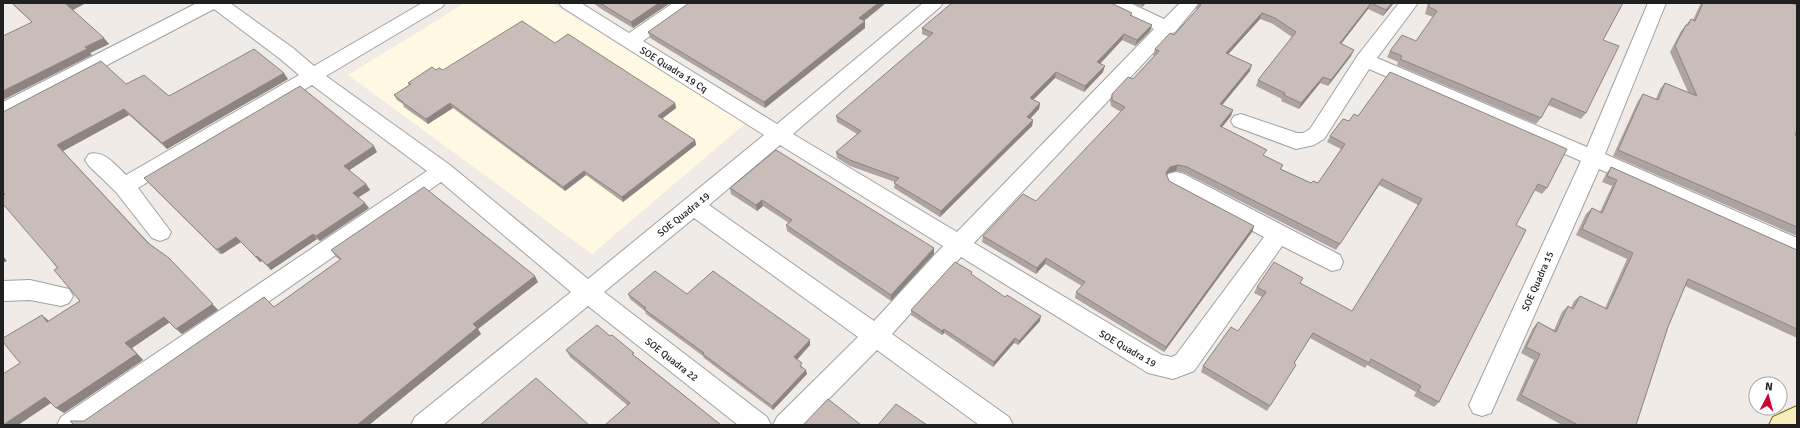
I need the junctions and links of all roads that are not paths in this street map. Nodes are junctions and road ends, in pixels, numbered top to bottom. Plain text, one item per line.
1 (211, 3) edge
2 (218, 3) edge
3 (436, 3) edge
4 (568, 3) edge
5 (685, 3) edge
6 (934, 3) edge
7 (1115, 3) edge
8 (1190, 3) edge
9 (1409, 3) edge
10 (1657, 3) edge
11 (1168, 28) junction
12 (630, 41) junction
13 (1364, 60) junction
14 (313, 76) junction
15 (3, 111) edge
16 (1241, 121) dead end
17 (779, 135) junction
18 (1593, 158) junction
19 (96, 160) dead end
20 (442, 171) junction
21 (1176, 180) dead end
22 (124, 186) junction
23 (694, 206) junction
24 (160, 232) dead end
25 (1279, 233) junction
26 (958, 245) junction
27 (1797, 248) edge
28 (1332, 262) dead end
29 (3, 291) edge
30 (587, 292) junction
31 (61, 296) dead end
32 (876, 335) junction
33 (1482, 405) dead end
34 (1797, 418) edge
35 (70, 425) edge
36 (424, 425) edge
37 (758, 425) edge
38 (786, 425) edge
39 (1000, 425) edge
40 (1782, 425) edge

1 - 15 street
2 - 14 street, SOE Quadra 22
3 - 14 street
4 - 12 street, SOE Quadra 19 Cq
5 - 12 street
6 - 17 street, SOE Quadra 19
7 - 11 street
8 - 11 street
9 - 13 street
10 - 18 street, SOE Quadra 15
11 - 26 street
12 - 17 street, SOE Quadra 19 Cq
13 - 16 street
13 - 18 street
14 - 20 street, SOE Quadra 22
14 - 22 street
17 - 23 street, SOE Quadra 19
17 - 26 street, SOE Quadra 19
18 - 27 street
18 - 33 street, SOE Quadra 15
19 - 22 street
20 - 30 street, SOE Quadra 22
20 - 35 street
21 - 25 street
22 - 24 street
23 - 30 street, SOE Quadra 19
23 - 32 street
25 - 26 street, SOE Quadra 19
25 - 28 street
26 - 32 street
29 - 31 street
30 - 36 street, SOE Quadra 19
30 - 37 street, SOE Quadra 22
32 - 38 street
32 - 39 street
34 - 40 main road

